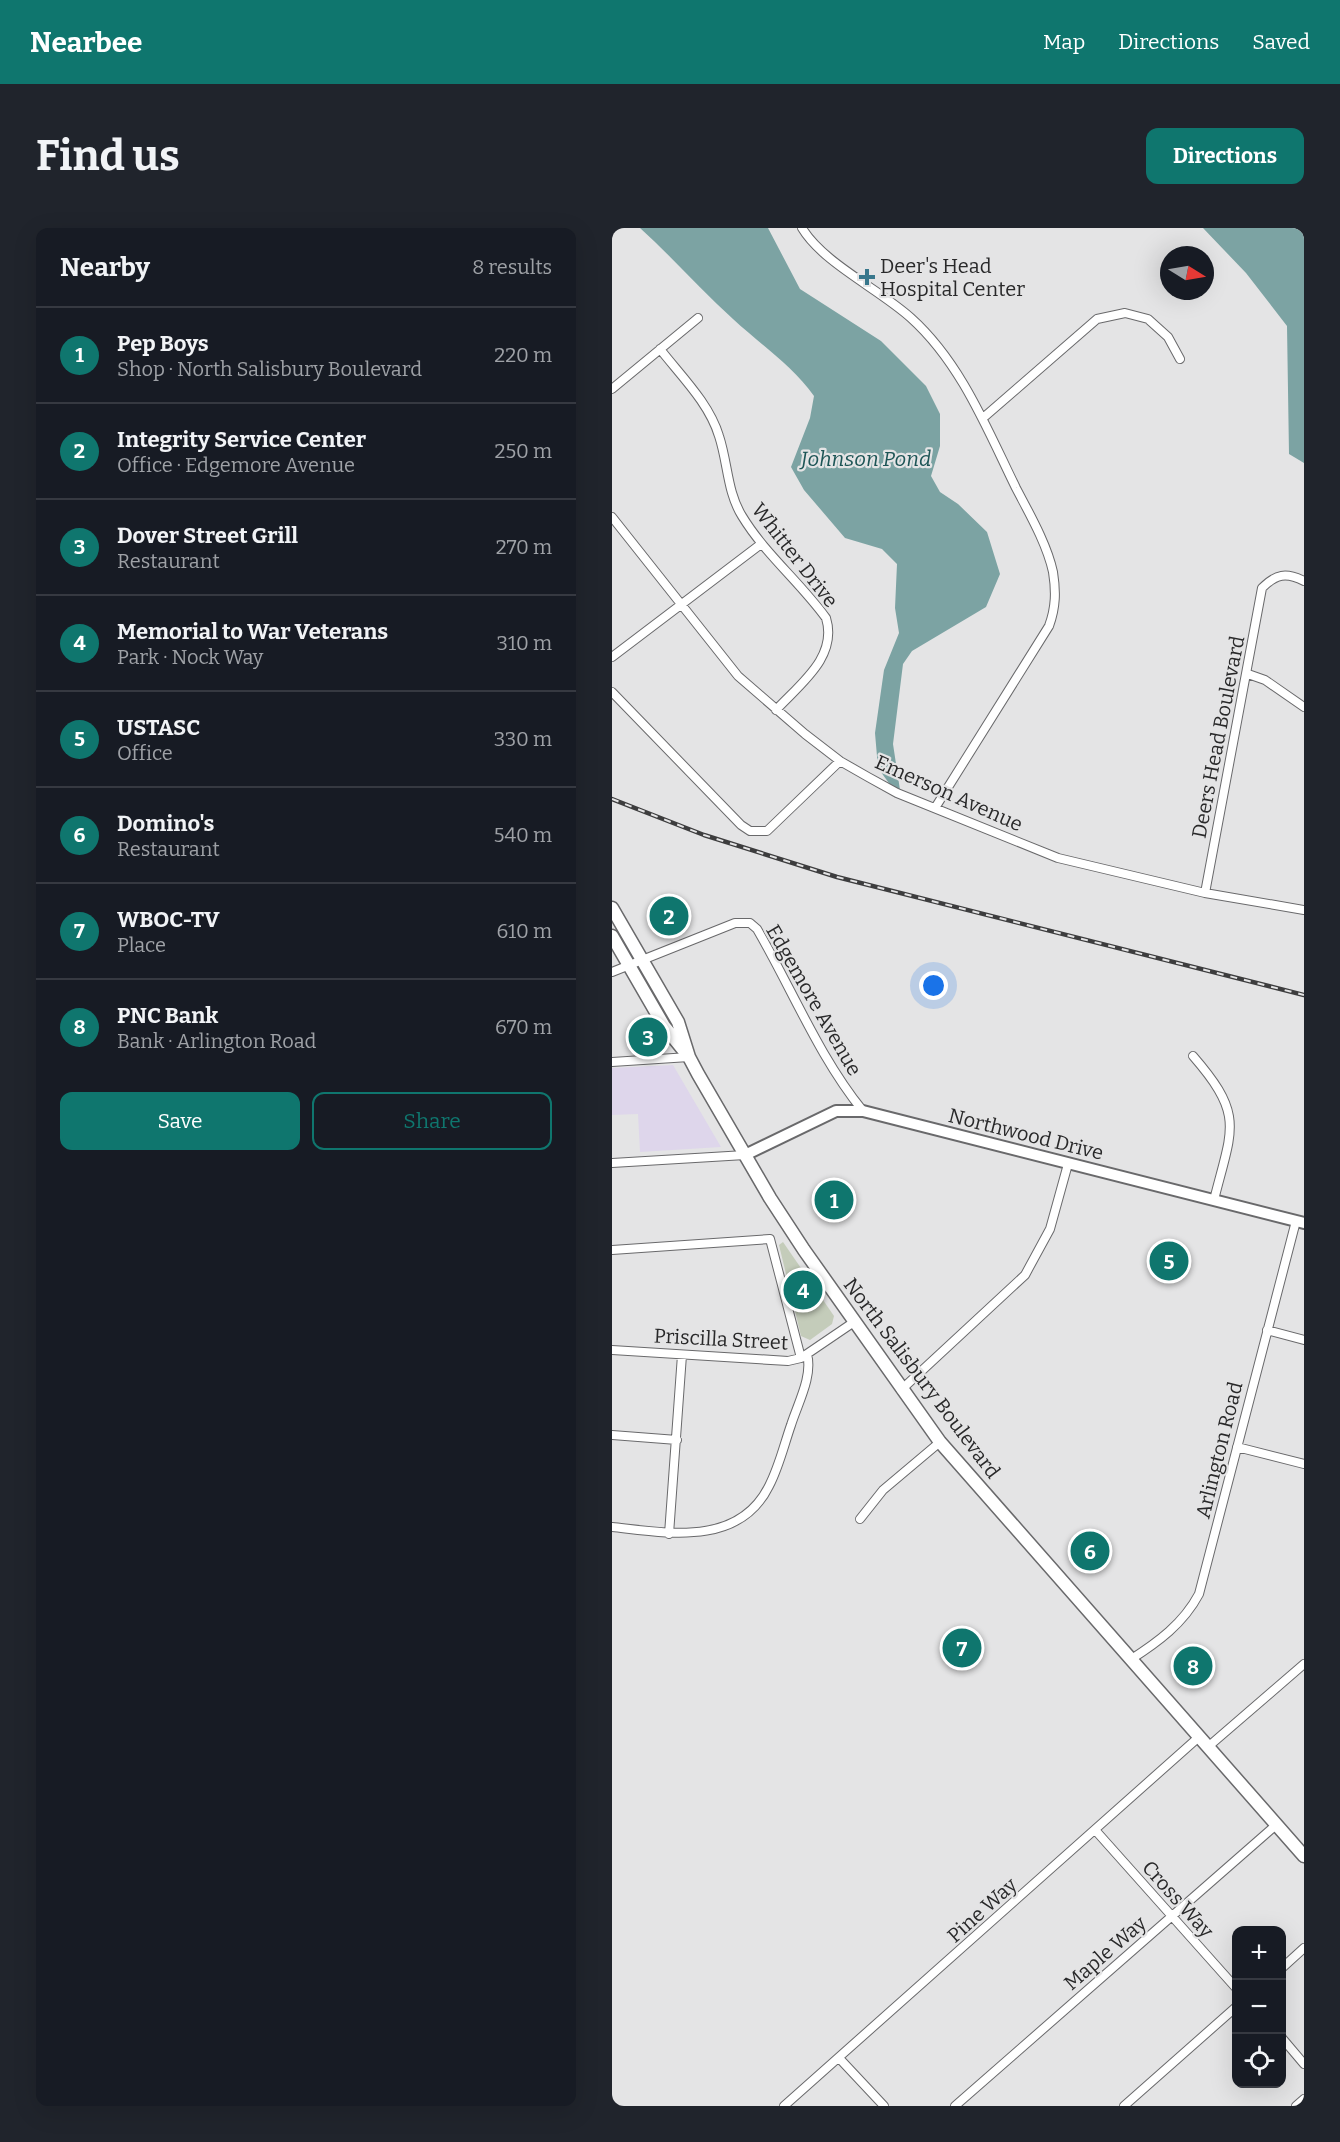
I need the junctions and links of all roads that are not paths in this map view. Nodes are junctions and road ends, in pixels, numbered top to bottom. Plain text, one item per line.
1 (802, 228) edge
2 (698, 318) dead end
3 (660, 349) junction
4 (1180, 359) dead end
5 (612, 388) edge
6 (983, 418) junction
7 (612, 517) edge
8 (761, 544) junction
9 (1304, 580) edge
10 (681, 607) junction
11 (612, 657) edge
12 (1248, 674) junction
13 (612, 692) edge
14 (1304, 707) edge
15 (776, 710) junction
16 (840, 761) junction
17 (935, 808) junction
18 (1205, 892) junction
19 (612, 908) edge
20 (1304, 910) edge
21 (612, 936) edge
22 (642, 961) junction
23 (629, 966) junction
24 (612, 972) edge
25 (1193, 1056) dead end
26 (689, 1057) junction
27 (612, 1062) edge
28 (863, 1111) junction
29 (745, 1155) junction
30 (612, 1163) edge
31 (1068, 1164) junction
32 (1214, 1200) junction
33 (1300, 1222) edge
34 (612, 1250) edge
35 (854, 1322) junction
36 (1267, 1330) junction
37 (1304, 1340) edge
38 (612, 1350) edge
39 (682, 1355) junction
40 (804, 1356) junction
41 (901, 1390) junction
42 (612, 1435) edge
43 (677, 1440) junction
44 (940, 1442) junction
45 (1237, 1447) junction
46 (1304, 1464) edge
47 (860, 1519) dead end
48 (612, 1527) edge
49 (669, 1534) junction
50 (1130, 1660) junction
51 (1304, 1665) edge
52 (1200, 1736) junction
53 (1209, 1746) junction
54 (1276, 1825) junction
55 (1096, 1831) junction
56 (1304, 1856) edge
57 (1171, 1917) junction
58 (1304, 1948) edge
59 (1286, 1964) edge
60 (1232, 1984) edge
61 (1232, 2011) edge
62 (1286, 2044) edge
63 (839, 2058) junction
64 (1304, 2064) edge
65 (1304, 2099) edge
66 (784, 2106) edge
67 (884, 2106) edge
68 (955, 2106) edge
69 (1124, 2106) edge
70 (1296, 2106) edge

1 - 6 street
2 - 3 street
3 - 5 street
3 - 8 street, Whitter Drive
4 - 6 street
6 - 17 street
7 - 10 street, Emerson Avenue
8 - 10 street
8 - 15 street, Whitter Drive
9 - 12 street, Deers Head Boulevard
10 - 11 street
10 - 15 street, Emerson Avenue
12 - 14 street
12 - 18 street, Deers Head Boulevard
13 - 16 street
15 - 16 street, Emerson Avenue
16 - 17 street, Emerson Avenue
17 - 18 street, Emerson Avenue
18 - 20 street, Emerson Avenue
19 - 22 main road, North Salisbury Boulevard
21 - 23 main road, North Salisbury Boulevard
22 - 23 street, Edgemore Avenue
22 - 26 main road, North Salisbury Boulevard
22 - 28 street, Edgemore Avenue
23 - 24 street, Edgemore Avenue
23 - 26 main road, North Salisbury Boulevard
25 - 32 street
26 - 27 street
26 - 29 main road, North Salisbury Boulevard
28 - 29 street, Northwood Drive
28 - 31 street, Northwood Drive
29 - 30 street
29 - 35 main road, North Salisbury Boulevard
31 - 32 street, Northwood Drive
31 - 41 street
32 - 33 street, Northwood Drive
33 - 36 street, Arlington Road
34 - 40 street
35 - 40 street, Priscilla Street
35 - 41 main road, North Salisbury Boulevard
36 - 37 street
36 - 45 street, Arlington Road
38 - 39 street, Priscilla Street
39 - 40 street, Priscilla Street
39 - 43 street
40 - 49 street
41 - 44 main road, North Salisbury Boulevard
42 - 43 street
43 - 49 street
44 - 47 street
44 - 50 main road, North Salisbury Boulevard
45 - 46 street
45 - 50 street, Arlington Road
48 - 49 street
50 - 52 main road, North Salisbury Boulevard
51 - 53 street
52 - 53 main road, North Salisbury Boulevard
52 - 55 street, Pine Way
53 - 54 main road, North Salisbury Boulevard
54 - 56 main road, North Salisbury Boulevard
54 - 57 street, Maple Way
55 - 57 street, Cross Way
55 - 63 street, Pine Way
57 - 60 street, Cross Way
57 - 68 street, Maple Way
58 - 59 street
61 - 69 street
62 - 64 street
63 - 66 street, Pine Way
63 - 67 street
65 - 70 street

